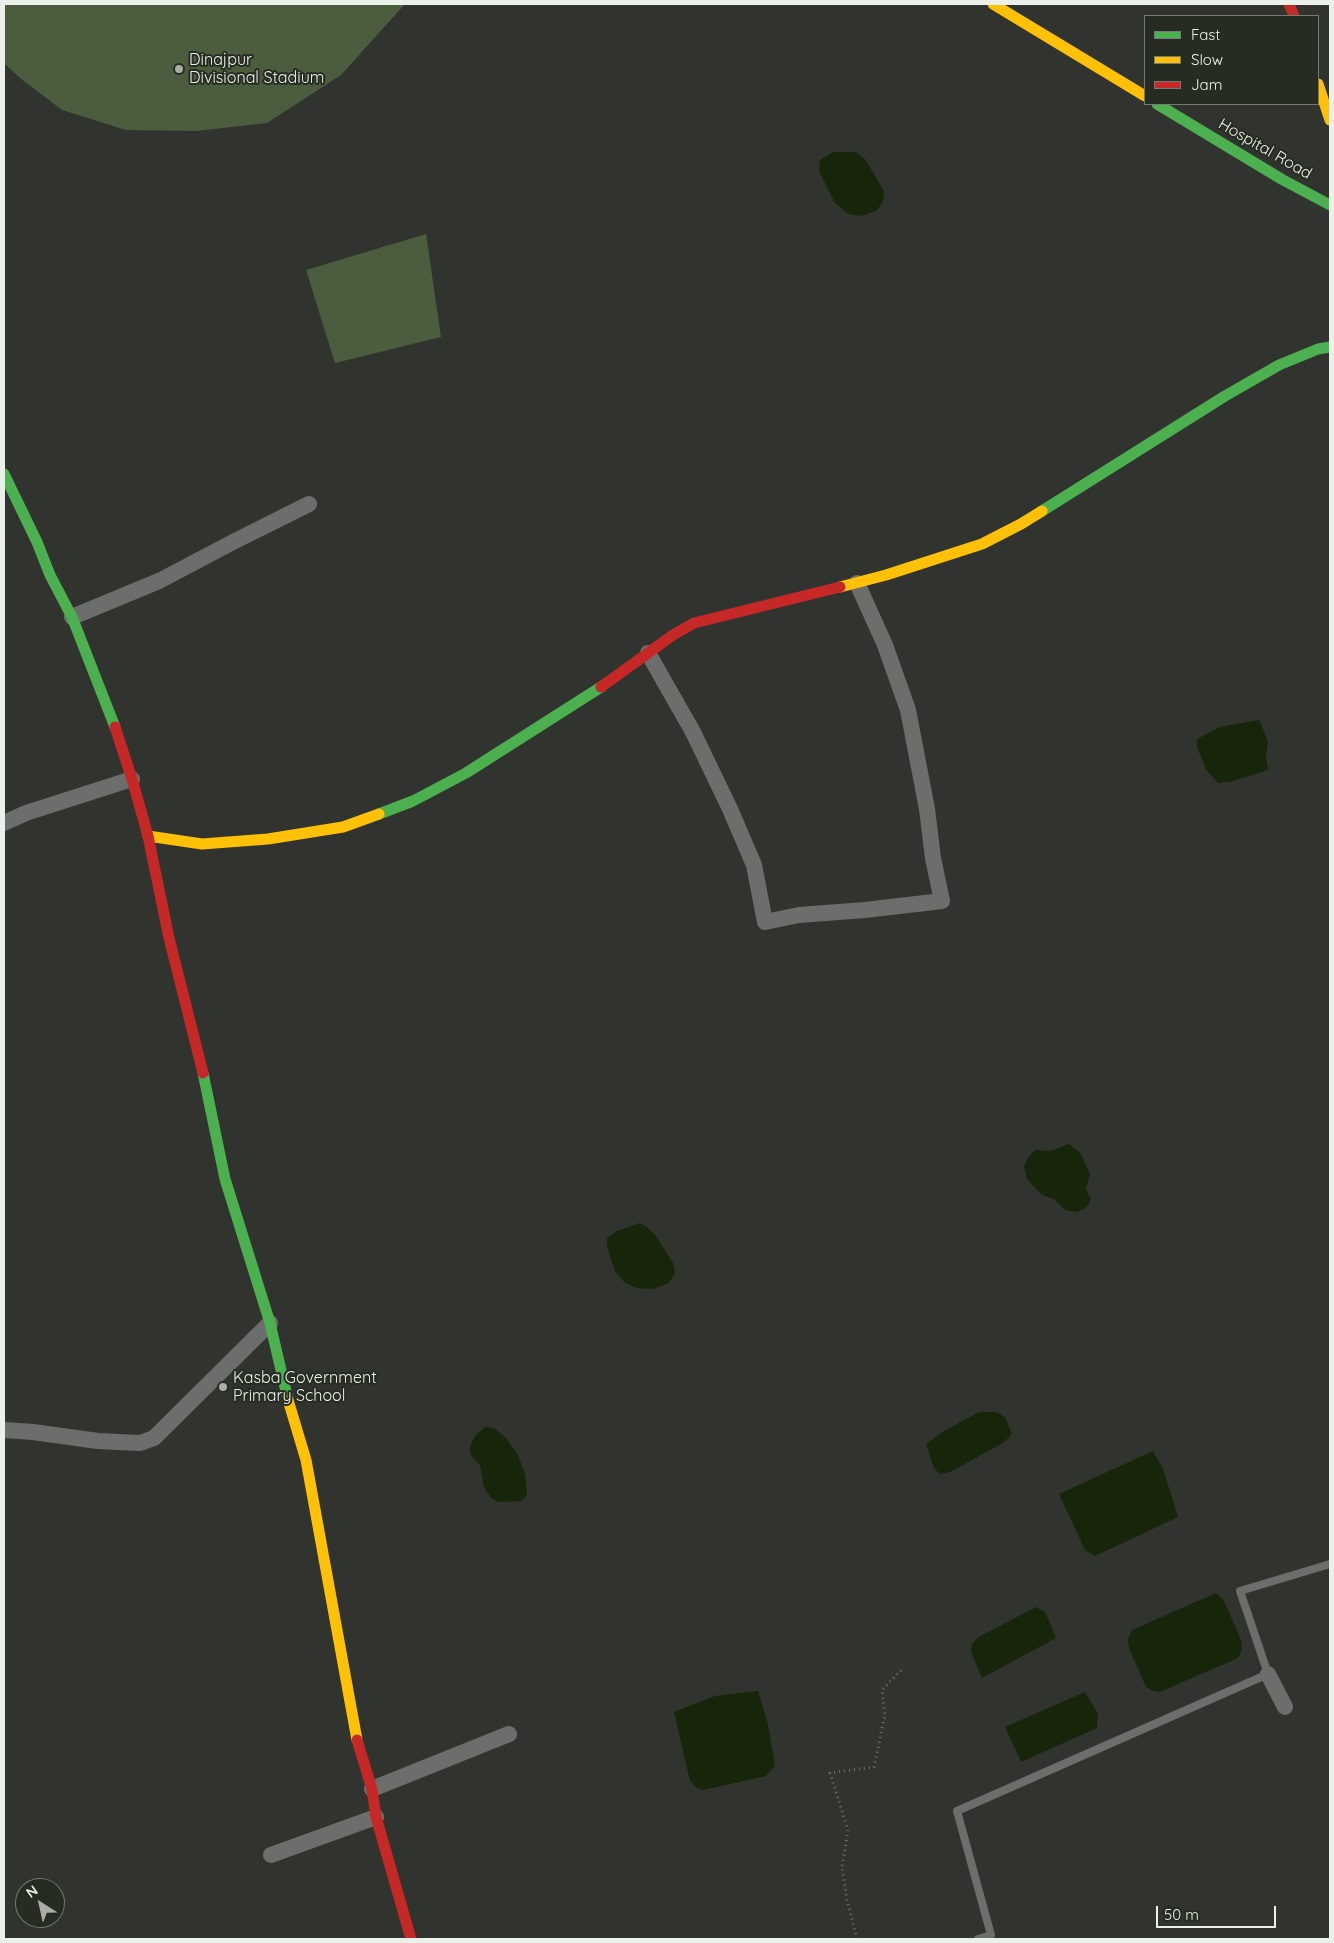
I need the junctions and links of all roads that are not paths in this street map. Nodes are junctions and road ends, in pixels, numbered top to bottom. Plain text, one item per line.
1 (993, 4) edge
2 (1319, 87) edge
3 (1144, 95) edge
4 (1160, 105) edge
5 (1330, 120) edge
6 (1330, 205) edge
7 (1330, 347) edge
8 (4, 474) edge
9 (309, 504) dead end
10 (857, 583) junction
11 (72, 617) junction
12 (648, 653) junction
13 (132, 780) junction
14 (4, 823) edge
15 (148, 836) junction
16 (270, 1323) junction
17 (4, 1430) edge
18 (1330, 1564) edge
19 (1268, 1674) junction
20 (1285, 1707) dead end
21 (509, 1734) dead end
22 (372, 1789) junction
23 (376, 1817) junction
24 (271, 1855) dead end
25 (411, 1939) edge
26 (978, 1939) edge

1 - 3 street
2 - 5 street
4 - 6 street, Hospital Road
7 - 10 street
8 - 11 street
9 - 11 street
10 - 12 street
10 - 12 street
11 - 13 street
12 - 15 street
13 - 14 street
13 - 15 street
15 - 16 street
16 - 17 street
16 - 22 street
18 - 19 lane
19 - 20 street
19 - 26 lane
21 - 22 street
22 - 23 street
23 - 24 street
23 - 25 street

